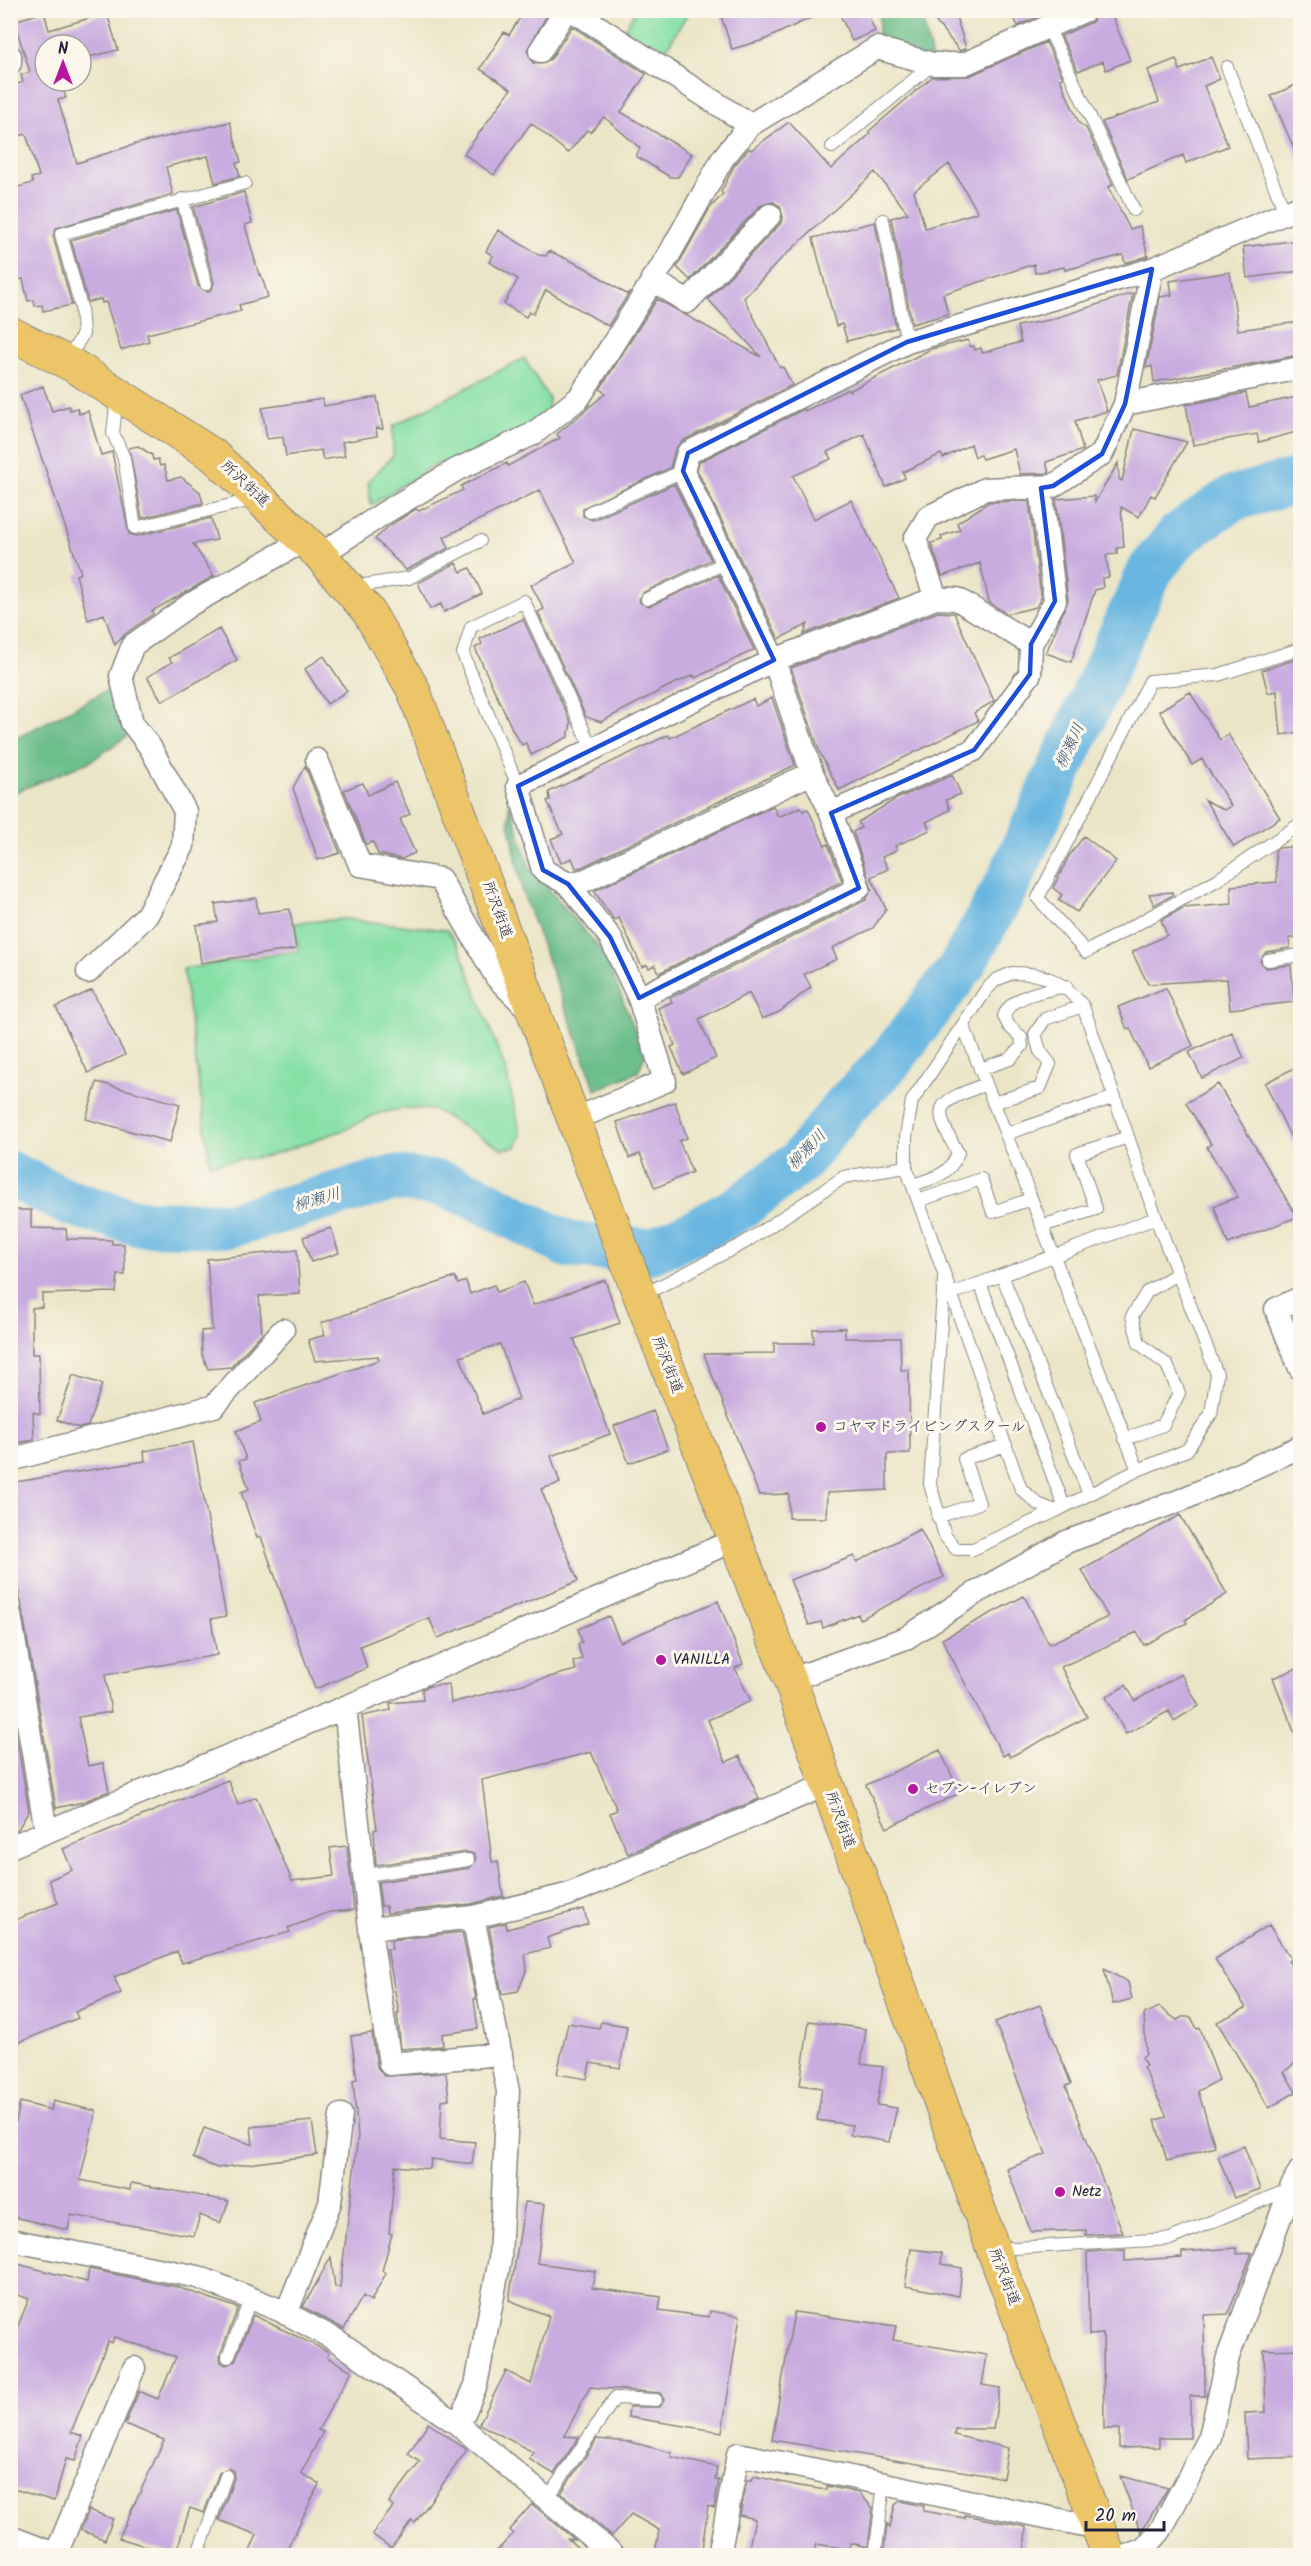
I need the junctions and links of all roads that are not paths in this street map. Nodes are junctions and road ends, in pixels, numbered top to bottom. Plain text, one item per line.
1 (566, 10) edge
2 (572, 10) edge
3 (1086, 10) edge
4 (1048, 27) junction
5 (540, 51) dead end
6 (10, 56) edge
7 (10, 63) edge
8 (933, 64) junction
9 (1227, 67) dead end
10 (750, 124) junction
11 (832, 147) dead end
12 (245, 183) dead end
13 (183, 200) junction
14 (1134, 210) dead end
15 (1293, 211) edge
16 (770, 215) dead end
17 (883, 220) dead end
18 (1152, 269) junction
19 (652, 279) junction
20 (206, 284) dead end
21 (10, 333) edge
22 (907, 342) junction
23 (66, 362) junction
24 (1300, 368) edge
25 (117, 394) junction
26 (1125, 404) junction
27 (683, 471) junction
28 (1041, 488) junction
29 (260, 498) junction
30 (590, 512) dead end
31 (480, 541) dead end
32 (313, 548) junction
33 (727, 562) junction
34 (348, 588) junction
35 (936, 598) junction
36 (647, 599) dead end
37 (1031, 644) junction
38 (1300, 649) edge
39 (774, 660) junction
40 (593, 751) junction
41 (317, 760) dead end
42 (812, 773) junction
43 (518, 786) junction
44 (831, 813) junction
45 (1300, 824) edge
46 (568, 884) junction
47 (1300, 955) edge
48 (1268, 960) dead end
49 (88, 972) dead end
50 (1066, 986) junction
51 (639, 998) junction
52 (1083, 1006) junction
53 (536, 1017) junction
54 (963, 1025) junction
55 (980, 1069) junction
56 (986, 1084) junction
57 (1114, 1097) junction
58 (993, 1103) junction
59 (573, 1120) junction
60 (1006, 1134) junction
61 (1128, 1137) junction
62 (906, 1167) junction
63 (913, 1185) junction
64 (1031, 1198) junction
65 (918, 1201) junction
66 (1156, 1218) junction
67 (1042, 1226) junction
68 (1053, 1256) junction
69 (944, 1273) junction
70 (1178, 1273) junction
71 (1002, 1275) junction
72 (980, 1283) junction
73 (637, 1287) junction
74 (951, 1293) junction
75 (1300, 1298) edge
76 (283, 1330) dead end
77 (1300, 1368) edge
78 (1125, 1438) junction
79 (1006, 1445) junction
80 (1300, 1447) edge
81 (10, 1460) edge
82 (1138, 1470) junction
83 (1089, 1494) junction
84 (1060, 1508) junction
85 (938, 1517) junction
86 (735, 1540) junction
87 (10, 1615) edge
88 (790, 1680) junction
89 (345, 1707) junction
90 (828, 1784) junction
91 (46, 1831) junction
92 (10, 1847) edge
93 (468, 1860) dead end
94 (366, 1875) junction
95 (473, 1917) junction
96 (370, 1929) junction
97 (501, 2054) junction
98 (341, 2115) dead end
99 (1296, 2179) edge
100 (10, 2240) edge
101 (993, 2249) junction
102 (251, 2298) junction
103 (286, 2314) junction
104 (228, 2357) dead end
105 (134, 2368) dead end
106 (656, 2400) dead end
107 (459, 2425) junction
108 (226, 2476) dead end
109 (884, 2484) junction
110 (547, 2499) junction
111 (10, 2537) edge
112 (1104, 2542) edge
113 (58, 2555) edge
114 (197, 2556) edge
115 (615, 2556) edge
116 (718, 2556) edge
117 (875, 2556) edge
118 (1127, 2556) edge

1 - 5 street
2 - 10 street
3 - 4 street
4 - 8 street
4 - 14 lane
6 - 7 street
8 - 10 street
8 - 11 lane
9 - 15 lane
10 - 19 street
12 - 13 lane
13 - 20 lane
13 - 23 lane
15 - 18 street
16 - 19 street
17 - 22 lane
18 - 22 street
18 - 26 street
19 - 32 street
21 - 23 main road, 所沢街道
22 - 27 street
23 - 25 main road, 所沢街道
24 - 26 street
25 - 29 main road, 所沢街道
25 - 29 lane
26 - 28 street
27 - 30 lane
27 - 33 street
28 - 35 street
28 - 37 street
29 - 32 main road, 所沢街道
31 - 34 lane
32 - 34 main road, 所沢街道
32 - 49 street
33 - 36 lane
33 - 39 street
34 - 53 main road, 所沢街道
35 - 37 street
35 - 39 street
37 - 44 street
38 - 45 lane
39 - 40 street
39 - 42 street
40 - 43 street
40 - 43 lane
41 - 53 street
42 - 44 street
42 - 46 street
43 - 46 street
44 - 51 street
46 - 51 street
47 - 48 lane
50 - 52 lane
50 - 54 lane
50 - 55 lane
51 - 59 street
52 - 57 lane
52 - 58 lane
53 - 59 main road, 所沢街道
54 - 55 lane
54 - 62 lane
55 - 56 lane
56 - 58 lane
56 - 63 lane
57 - 60 lane
57 - 61 lane
58 - 60 lane
59 - 73 main road, 所沢街道
60 - 64 lane
61 - 66 lane
61 - 67 lane
62 - 63 lane
62 - 73 lane
63 - 65 lane
64 - 65 lane
64 - 67 lane
65 - 69 lane
66 - 68 lane
66 - 70 lane
67 - 68 lane
68 - 71 lane
68 - 78 lane
69 - 74 lane
69 - 85 lane
70 - 78 lane
70 - 82 lane
71 - 72 lane
71 - 83 lane
72 - 74 lane
72 - 84 lane
73 - 86 main road, 所沢街道
74 - 79 lane
75 - 77 street
76 - 81 street
78 - 82 lane
79 - 84 lane
79 - 85 lane
80 - 88 street
82 - 83 lane
83 - 84 lane
84 - 85 lane
86 - 88 main road, 所沢街道
86 - 89 street
87 - 91 street
88 - 90 main road, 所沢街道
89 - 91 street
89 - 94 street
90 - 95 street
90 - 101 main road, 所沢街道
91 - 92 street
93 - 94 lane
94 - 96 street
95 - 96 street
95 - 97 street
96 - 97 street
97 - 107 street
98 - 103 street
99 - 101 lane
99 - 118 street
100 - 102 street
101 - 112 main road, 所沢街道
102 - 103 street
102 - 104 lane
103 - 107 street
105 - 113 street
106 - 110 lane
107 - 110 street
108 - 114 lane
109 - 112 street
109 - 116 street
109 - 117 lane
110 - 115 street
111 - 113 street

